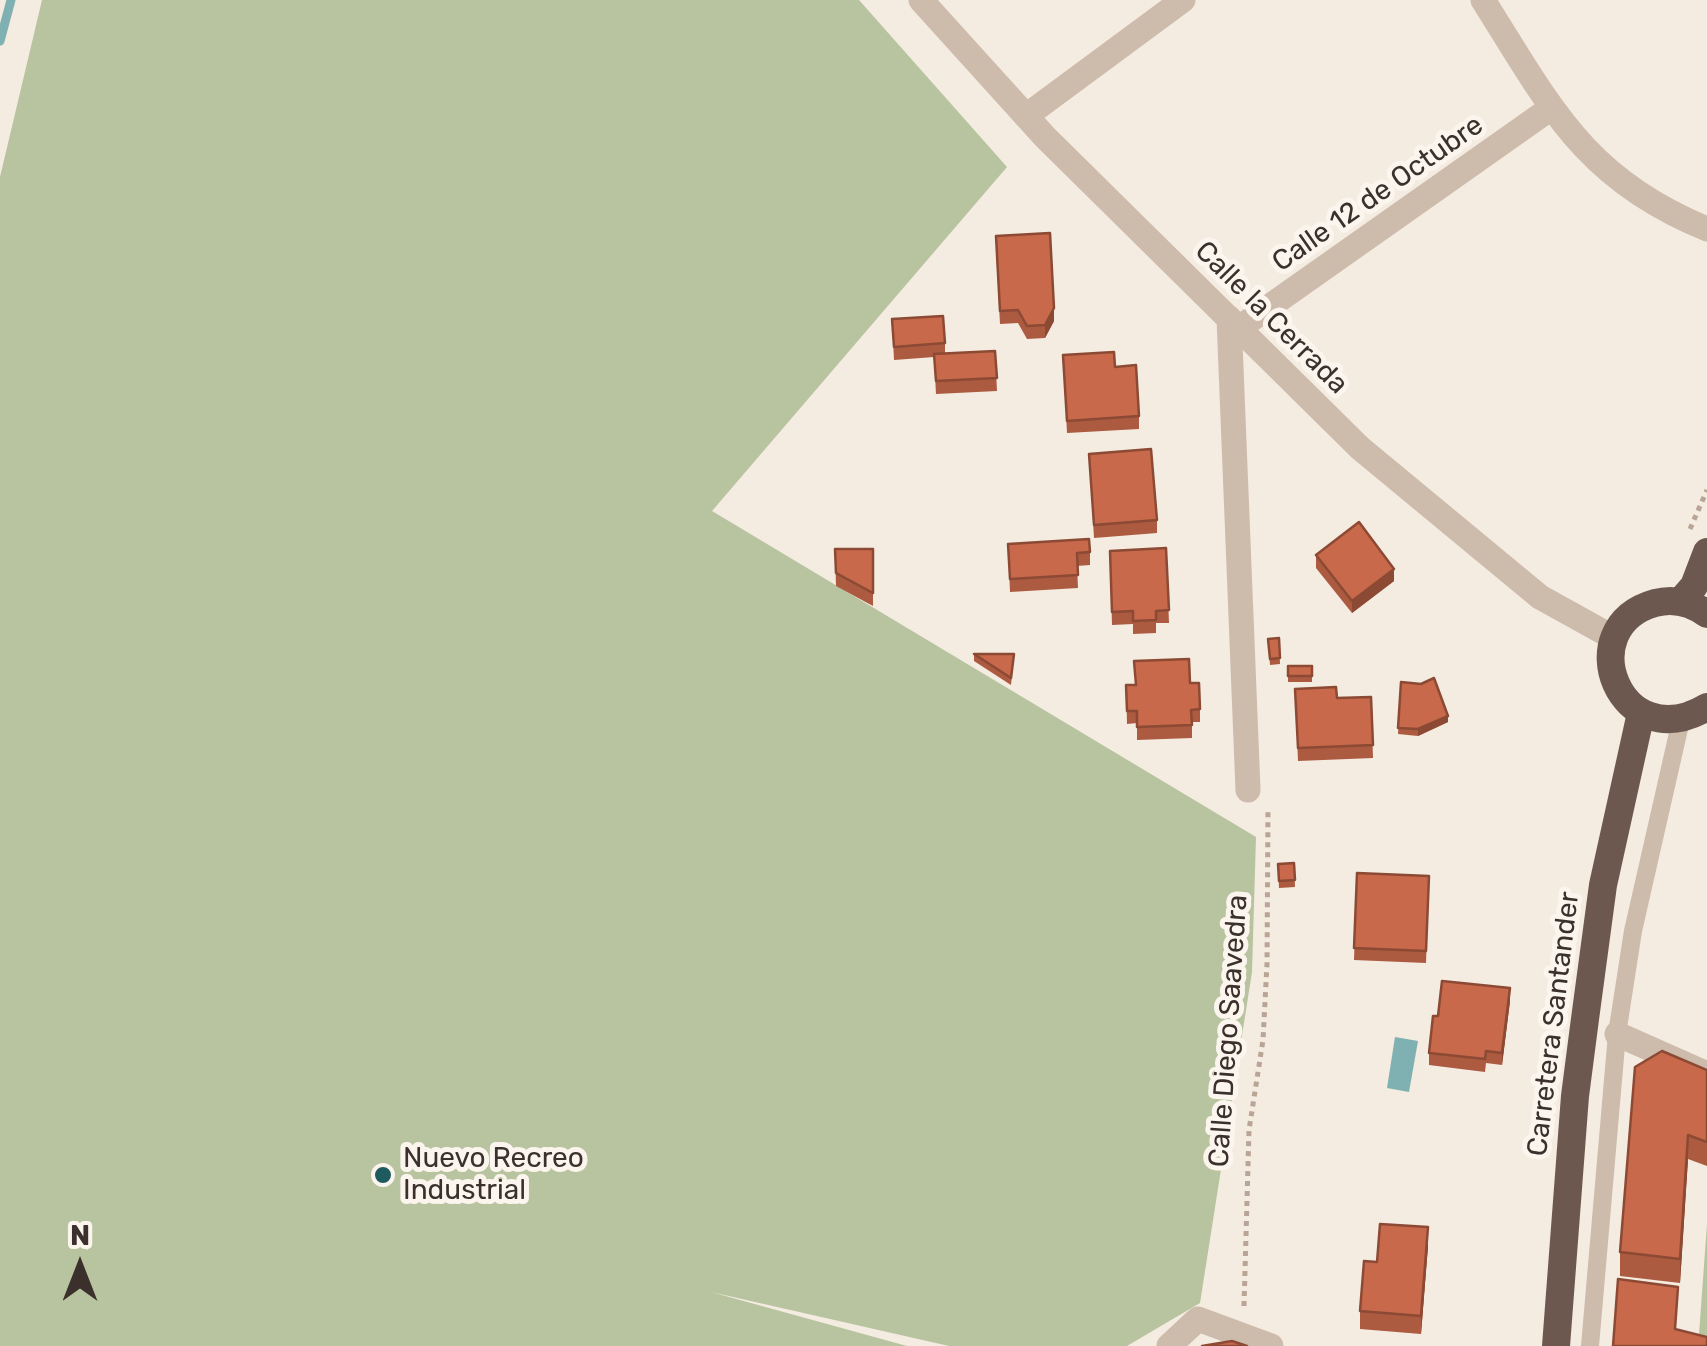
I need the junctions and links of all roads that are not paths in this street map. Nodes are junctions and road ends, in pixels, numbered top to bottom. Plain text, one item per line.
1 (921, 0) edge
2 (1182, 0) edge
3 (1482, 0) edge
4 (1551, 108) junction
5 (1026, 116) junction
6 (1707, 229) edge
7 (1234, 323) junction
8 (1695, 547) edge
9 (1680, 602) junction
10 (1707, 614) edge
11 (1614, 638) junction
12 (1707, 707) edge
13 (1642, 713) junction
14 (1681, 720) junction
15 (1248, 790) road end
16 (1618, 1034) junction
17 (1707, 1074) edge
18 (1169, 1346) edge
19 (1271, 1346) edge
20 (1556, 1346) edge
21 (1590, 1346) edge

1 - 5 street, Calle la Cerrada
2 - 5 street
3 - 4 street
4 - 6 street
4 - 7 street, Calle 12 de Octubre
5 - 7 street, Calle la Cerrada
7 - 11 street, Calle la Cerrada
7 - 15 street
8 - 9 highway
9 - 10 highway
9 - 11 highway
11 - 13 highway
12 - 14 highway
13 - 14 highway
13 - 20 highway, Carretera Santander
14 - 16 lane
16 - 17 street
16 - 21 lane
18 - 19 street

